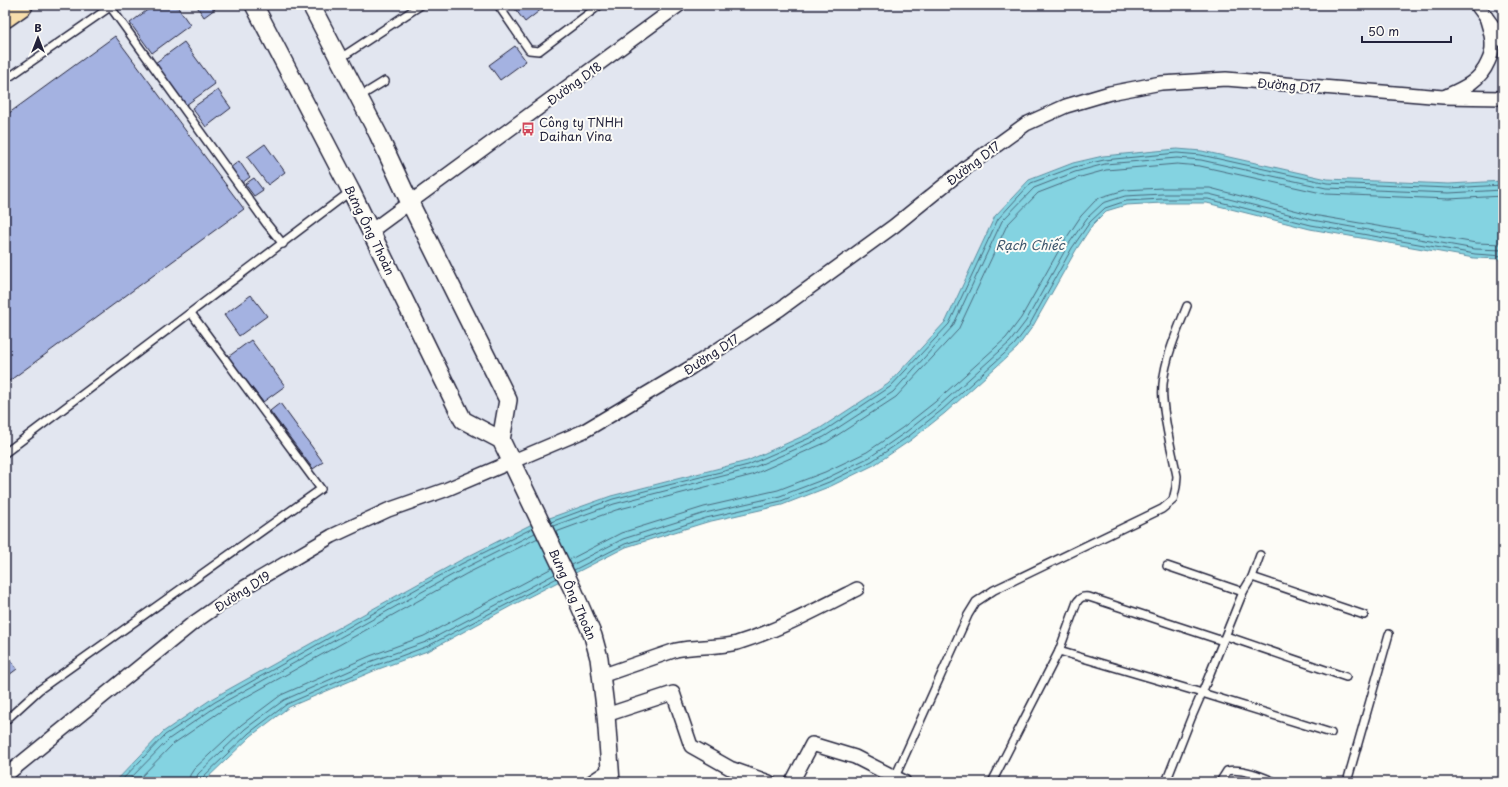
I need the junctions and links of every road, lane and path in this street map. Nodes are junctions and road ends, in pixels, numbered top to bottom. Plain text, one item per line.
1 (22, 5) edge
2 (254, 5) edge
3 (421, 5) edge
4 (498, 5) edge
5 (600, 5) edge
6 (679, 5) edge
7 (1477, 5) edge
8 (111, 6) edge
9 (313, 6) edge
10 (5, 17) edge
11 (1486, 17) junction
12 (1503, 40) edge
13 (339, 59) junction
14 (5, 80) edge
15 (385, 81) dead end
16 (359, 97) junction
17 (1443, 97) junction
18 (1503, 98) edge
19 (351, 191) junction
20 (410, 203) junction
21 (371, 231) junction
22 (283, 244) junction
23 (1187, 306) dead end
24 (191, 313) junction
25 (501, 440) junction
26 (5, 453) edge
27 (512, 461) junction
28 (1260, 555) dead end
29 (1167, 566) dead end
30 (1252, 577) junction
31 (857, 589) dead end
32 (1243, 592) junction
33 (1364, 615) dead end
34 (1389, 634) dead end
35 (1224, 638) junction
36 (1059, 651) junction
37 (601, 676) junction
38 (1346, 677) dead end
39 (1202, 693) junction
40 (606, 715) junction
41 (5, 721) edge
42 (1331, 733) dead end
43 (610, 774) edge
44 (5, 776) edge
45 (899, 780) edge
46 (586, 782) edge
47 (769, 782) edge
48 (792, 782) edge
49 (992, 782) edge
50 (1166, 782) edge
51 (1220, 782) edge
52 (1275, 782) edge
53 (1347, 782) edge

1 - 10 main road
2 - 19 street, Bưng Ông Thoàn
3 - 13 lane
4 - 5 lane
6 - 20 street, Đường D18
7 - 11 street
8 - 14 lane
8 - 22 lane
9 - 13 street
11 - 12 street
11 - 17 street
13 - 16 street
15 - 16 lane
16 - 20 street
17 - 18 street, Đường D17
17 - 27 street, Đường D17
19 - 21 street, Bưng Ông Thoàn
19 - 22 lane
20 - 21 street, Đường D18
20 - 25 street
21 - 25 street, Bưng Ông Thoàn
22 - 24 lane
23 - 45 lane
24 - 26 lane
24 - 41 lane
25 - 27 street, Bưng Ông Thoàn
27 - 37 street, Bưng Ông Thoàn
27 - 44 street, Đường D19
28 - 30 lane
29 - 32 lane
30 - 32 lane
30 - 33 lane
31 - 37 street
32 - 35 lane
34 - 53 lane
35 - 36 lane
35 - 38 lane
35 - 39 lane
36 - 39 lane
36 - 49 lane
37 - 40 street, Bưng Ông Thoàn
39 - 42 lane
39 - 50 lane
40 - 43 street, Bưng Ông Thoàn
40 - 47 street
43 - 46 lane
45 - 48 street
51 - 52 lane

